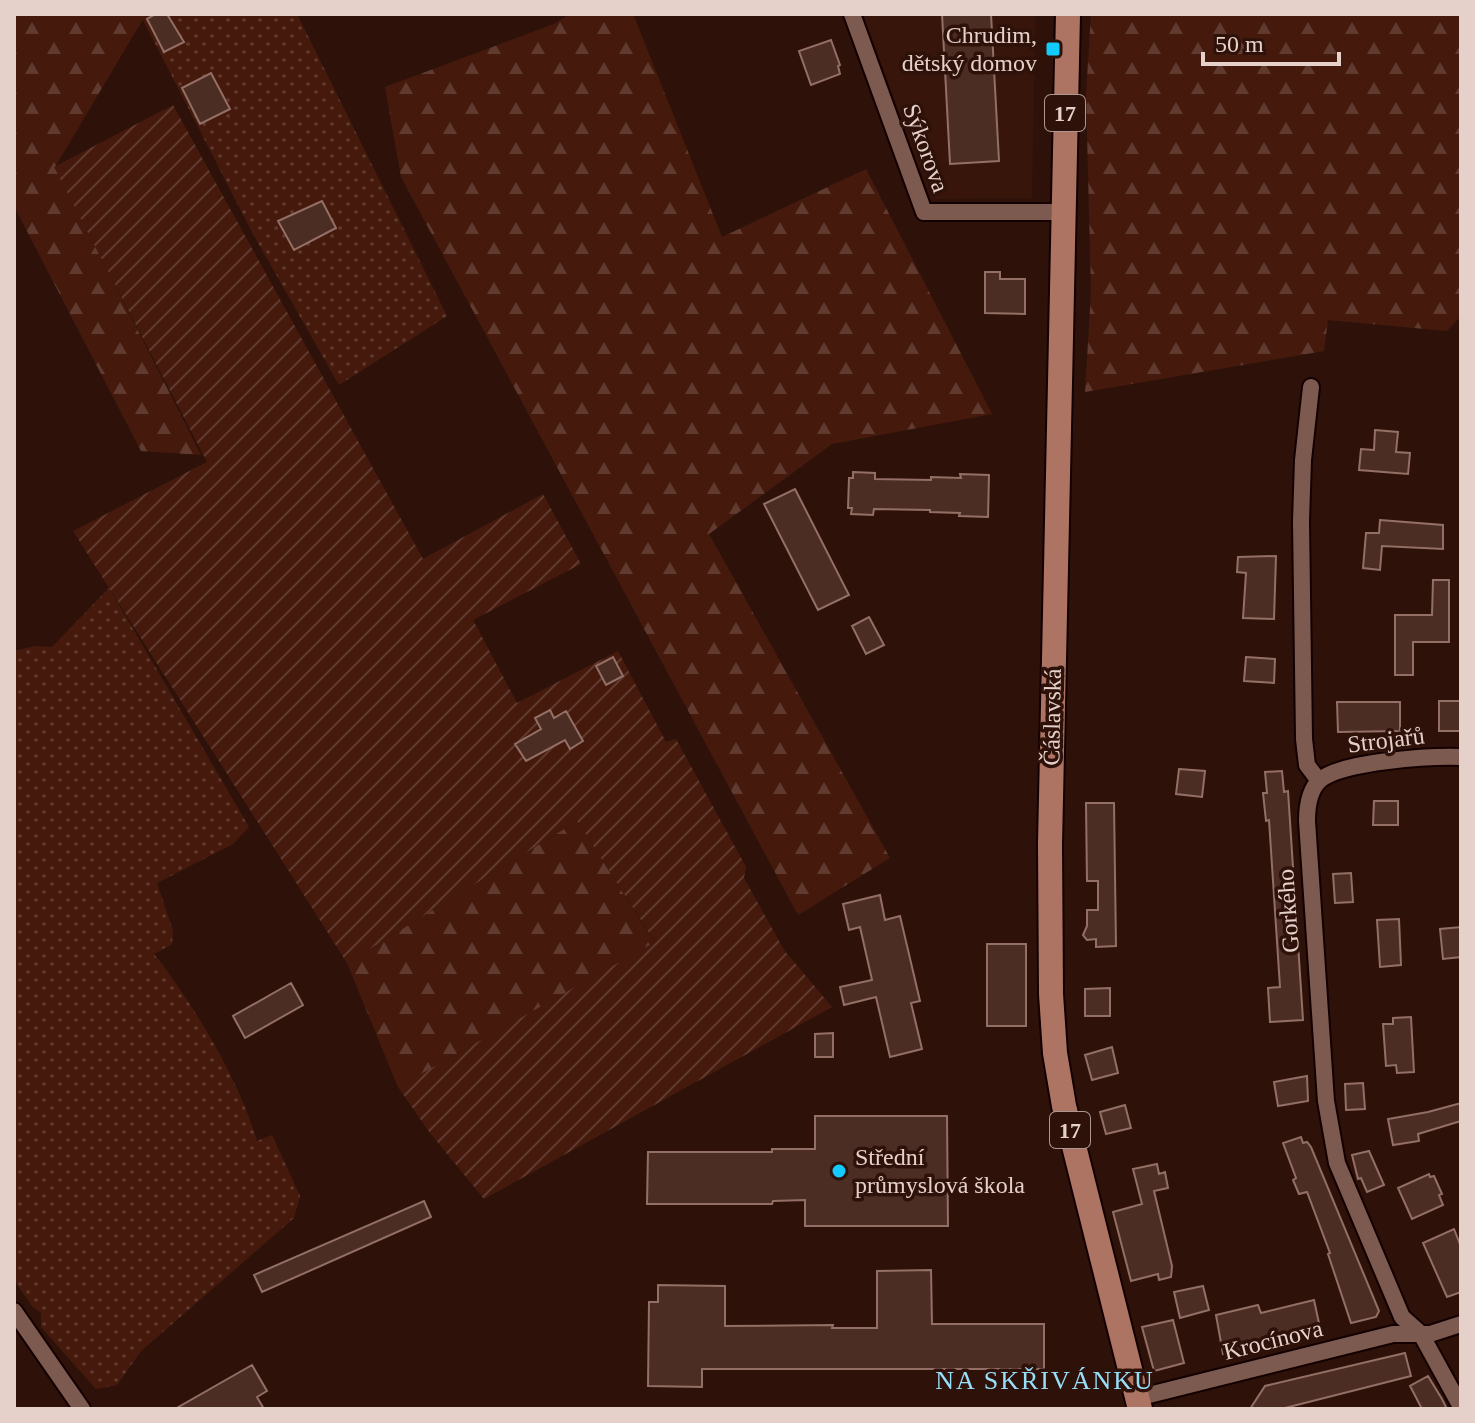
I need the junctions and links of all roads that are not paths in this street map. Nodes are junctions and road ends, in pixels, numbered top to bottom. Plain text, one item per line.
1 (852, 14) edge
2 (1068, 14) edge
3 (1063, 212) junction
4 (1311, 387) dead end
5 (1461, 757) edge
6 (1319, 781) junction
7 (14, 1311) edge
8 (1461, 1324) edge
9 (1421, 1334) junction
10 (1138, 1404) edge
11 (1461, 1407) edge
12 (82, 1409) edge

1 - 3 street, Sýkorova
2 - 3 main road, Čáslavská / 17
3 - 10 main road, Čáslavská / 17
4 - 6 street
5 - 6 street, Strojařů
6 - 9 street, Gorkého
7 - 12 street
8 - 9 street, Krocínova
9 - 10 street, Krocínova
9 - 11 street, Gorkého

